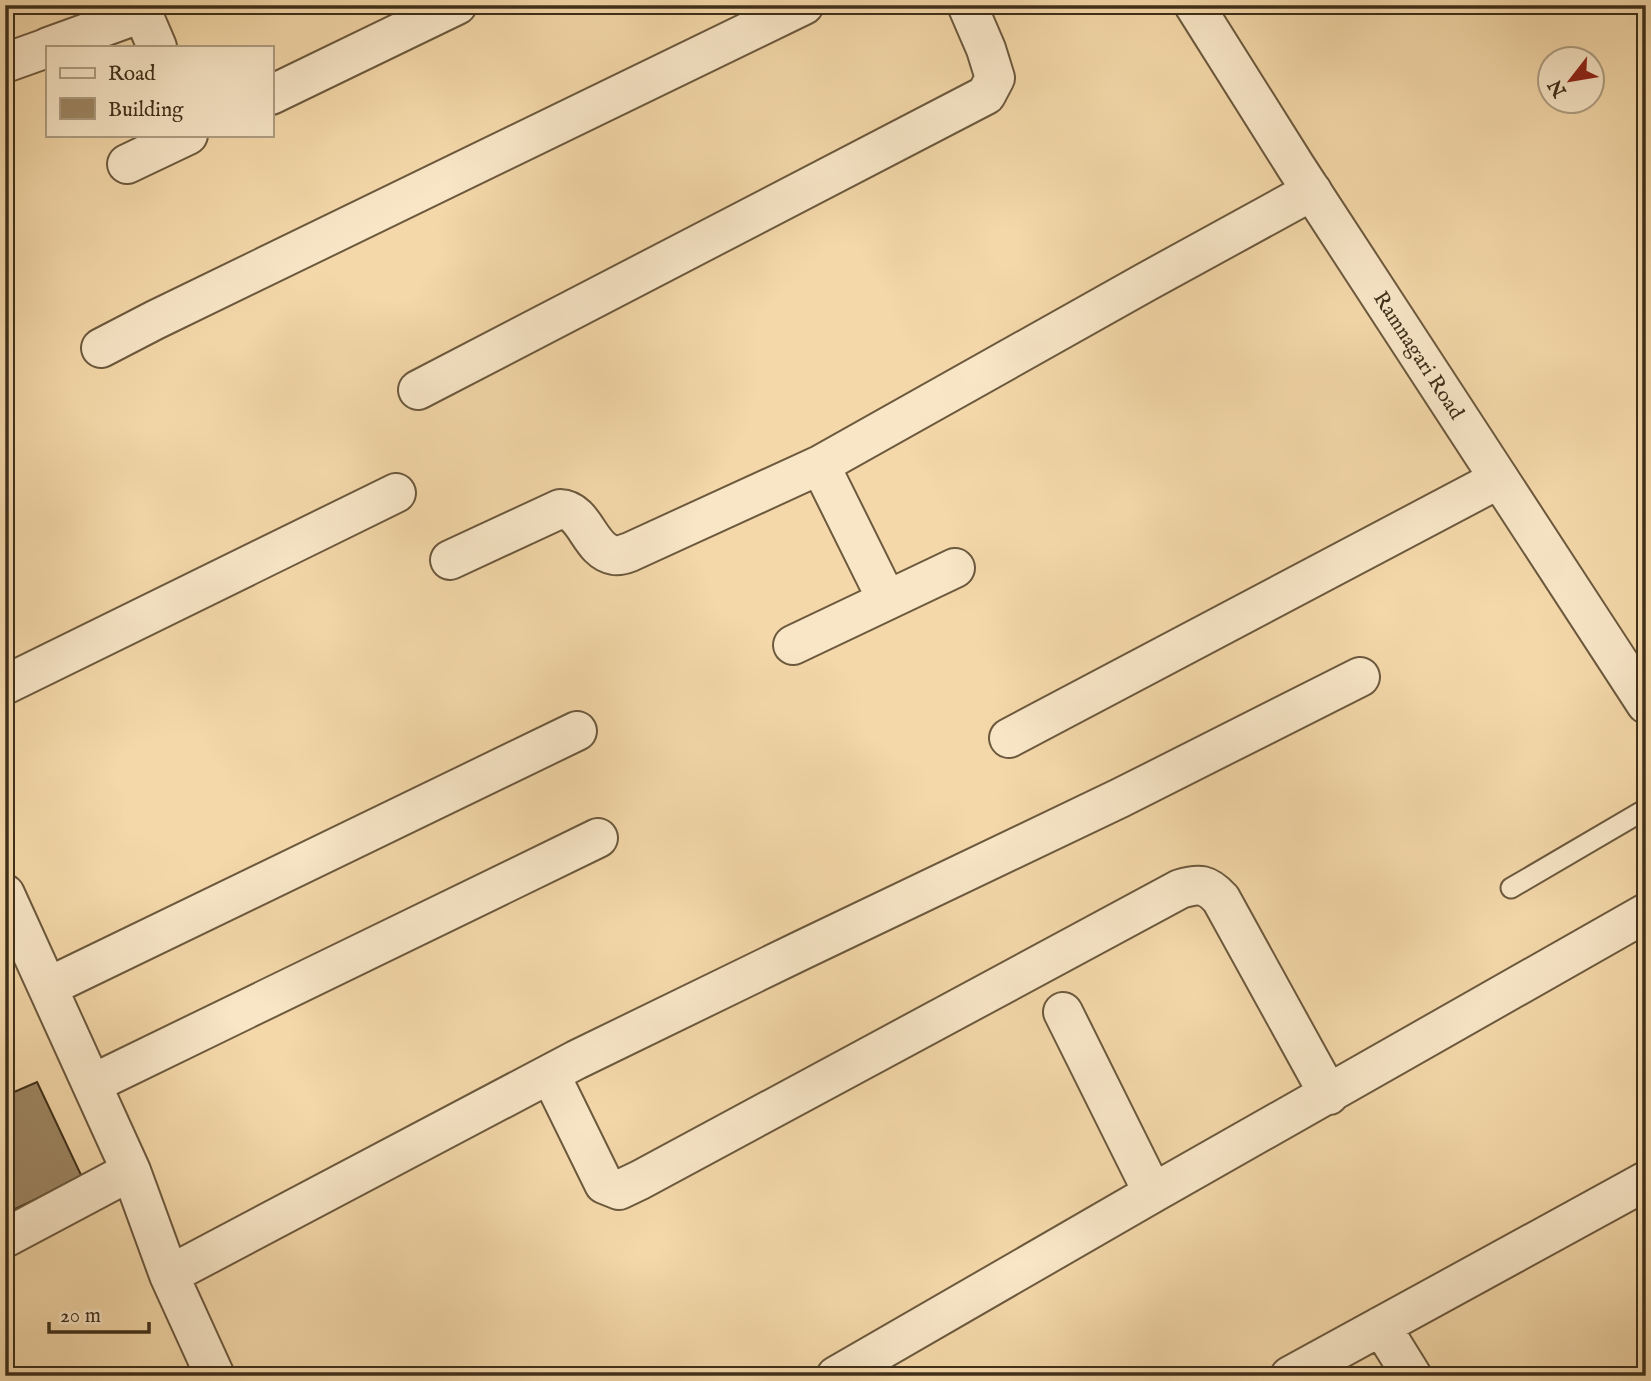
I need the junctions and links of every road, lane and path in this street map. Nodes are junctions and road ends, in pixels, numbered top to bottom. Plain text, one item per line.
1 (457, 5) edge
2 (804, 5) edge
3 (967, 5) edge
4 (1194, 5) edge
5 (140, 9) edge
6 (50, 46) edge
7 (157, 46) edge
8 (46, 48) edge
9 (5, 63) edge
10 (273, 94) edge
11 (186, 136) edge
12 (127, 164) dead end
13 (1312, 191) junction
14 (102, 348) dead end
15 (418, 390) dead end
16 (820, 465) junction
17 (1499, 479) junction
18 (396, 493) dead end
19 (450, 560) dead end
20 (955, 568) dead end
21 (887, 600) junction
22 (793, 645) dead end
23 (1360, 677) dead end
24 (5, 685) edge
25 (1646, 704) edge
26 (577, 732) dead end
27 (1009, 738) dead end
28 (1646, 809) edge
29 (598, 838) dead end
30 (1511, 888) dead end
31 (5, 894) edge
32 (1646, 913) edge
33 (48, 987) junction
34 (1063, 1012) dead end
35 (550, 1074) junction
36 (92, 1084) junction
37 (1329, 1095) junction
38 (131, 1171) junction
39 (1646, 1181) edge
40 (1153, 1193) junction
41 (5, 1238) edge
42 (169, 1275) junction
43 (1381, 1326) junction
44 (215, 1376) edge
45 (836, 1376) edge
46 (1290, 1376) edge
47 (1412, 1376) edge

1 - 10 street
2 - 14 street
3 - 15 street
4 - 13 street, Ramnagari Road
5 - 6 street
5 - 7 street
8 - 9 street
11 - 12 street
13 - 16 street
13 - 17 street, Ramnagari Road
16 - 19 street
16 - 21 street
17 - 25 street, Ramnagari Road
17 - 27 street
18 - 24 street
20 - 21 street
21 - 22 street
23 - 35 street
26 - 33 street
28 - 30 lane
29 - 36 street
31 - 33 street
32 - 37 street
33 - 36 street
34 - 40 street
35 - 37 street
35 - 42 street
36 - 38 street
37 - 40 street
38 - 41 street
38 - 42 street
39 - 43 street
40 - 45 street
42 - 44 street
43 - 46 street
43 - 47 street

